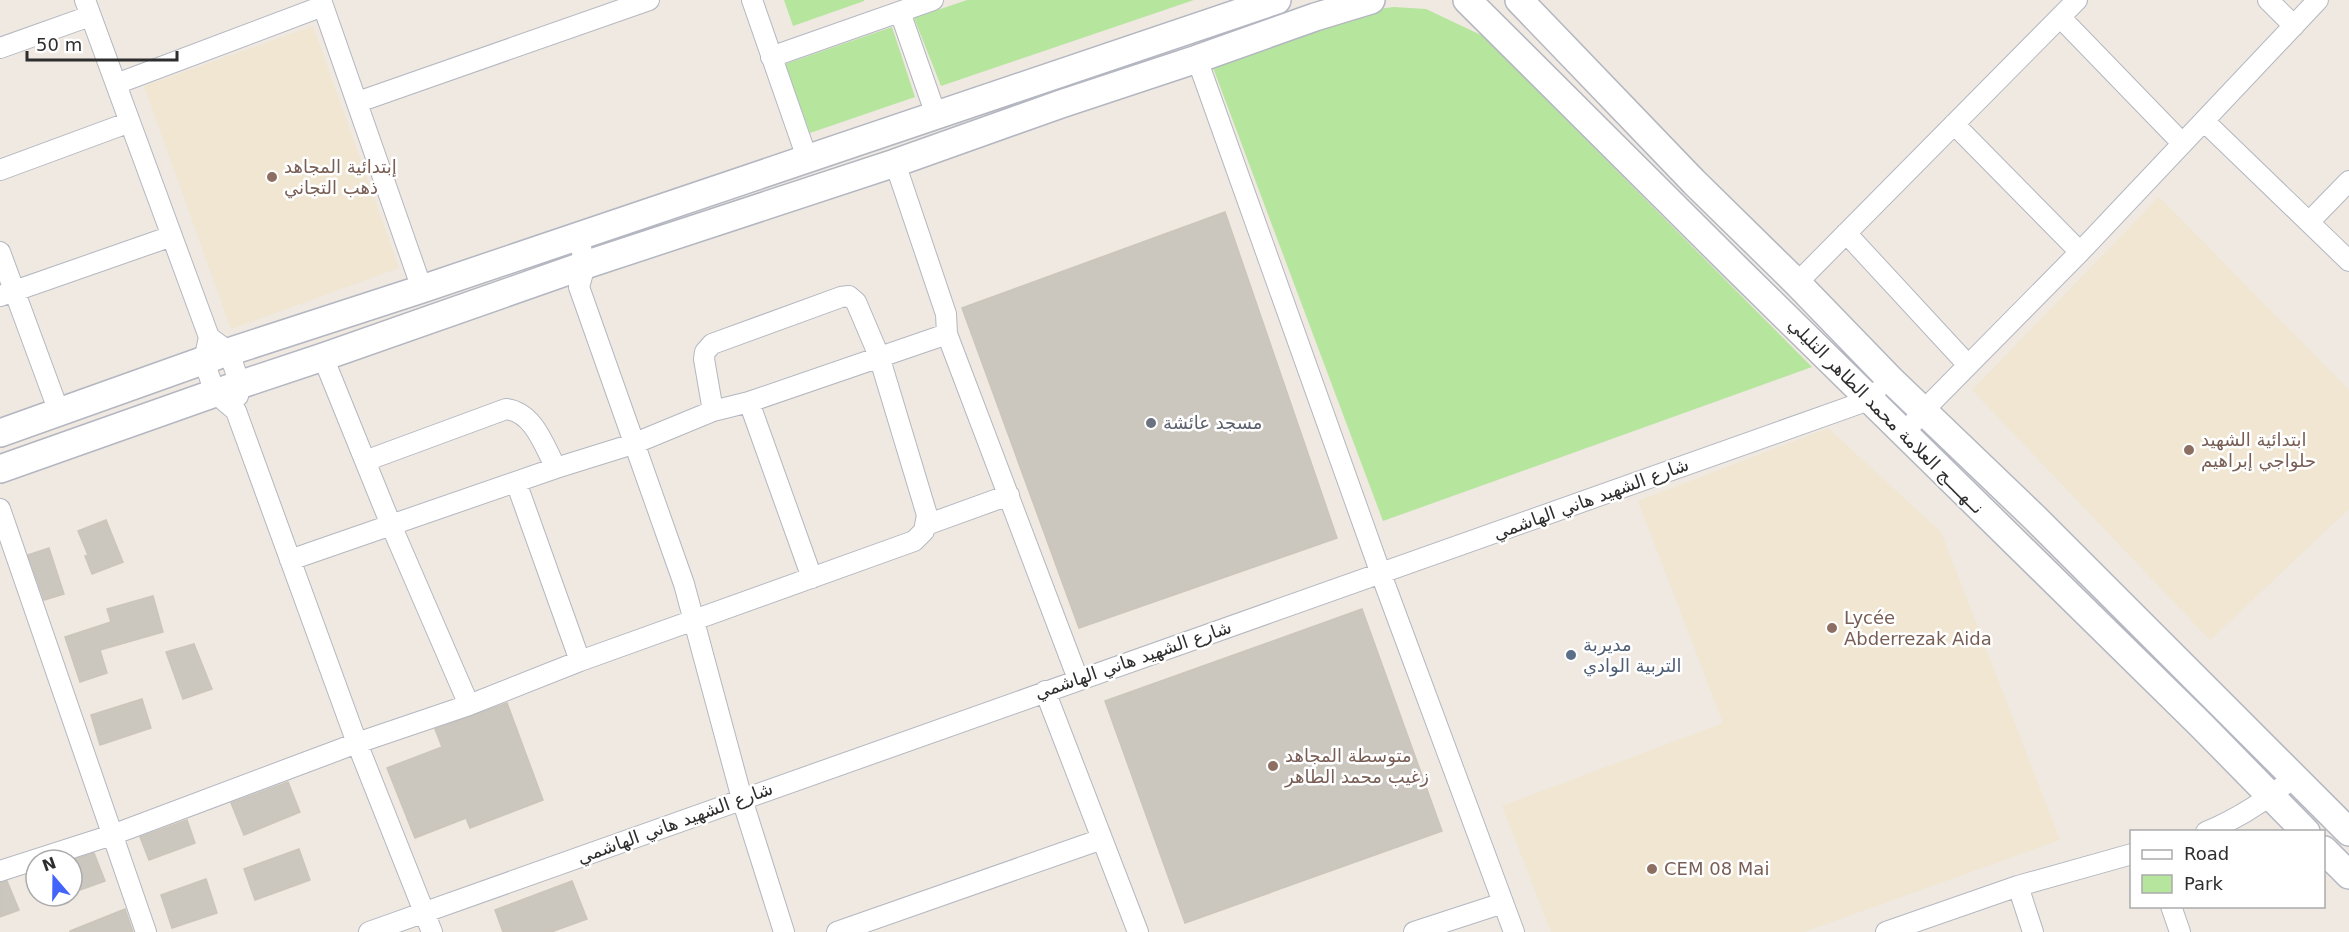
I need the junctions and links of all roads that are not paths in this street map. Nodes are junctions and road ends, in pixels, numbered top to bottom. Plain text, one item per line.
1 (649, 0) edge
2 (752, 0) edge
3 (933, 0) edge
4 (1276, 0) edge
5 (1371, 0) edge
6 (1467, 0) edge
7 (1519, 0) edge
8 (2077, 0) edge
9 (2268, 0) edge
10 (2318, 0) edge
11 (322, 3) edge
12 (87, 8) edge
13 (900, 12) junction
14 (2060, 17) junction
15 (2294, 26) junction
16 (0, 48) edge
17 (771, 57) junction
18 (1197, 59) junction
19 (116, 84) junction
20 (358, 102) junction
21 (936, 115) junction
22 (2204, 121) junction
23 (130, 122) junction
24 (1954, 124) junction
25 (2182, 143) junction
26 (807, 158) junction
27 (895, 163) junction
28 (0, 170) edge
29 (2349, 181) edge
30 (2309, 222) junction
31 (1846, 233) junction
32 (578, 235) junction
33 (172, 236) junction
34 (552, 244) junction
35 (0, 252) edge
36 (2080, 252) junction
37 (2349, 261) edge
38 (575, 275) junction
39 (1797, 284) junction
40 (422, 289) junction
41 (7, 294) edge
42 (947, 334) junction
43 (214, 350) junction
44 (879, 356) junction
45 (323, 357) junction
46 (1968, 365) junction
47 (1889, 378) junction
48 (214, 393) junction
49 (238, 398) junction
50 (1869, 400) junction
51 (749, 402) junction
52 (713, 411) junction
53 (1923, 411) junction
54 (59, 412) junction
55 (0, 434) edge
56 (1904, 434) junction
57 (633, 444) junction
58 (365, 461) junction
59 (556, 468) junction
60 (0, 470) edge
61 (516, 482) junction
62 (1009, 495) junction
63 (0, 509) edge
64 (391, 525) junction
65 (926, 525) junction
66 (290, 560) junction
67 (1381, 574) junction
68 (812, 578) junction
69 (695, 621) junction
70 (580, 661) junction
71 (1078, 679) junction
72 (1045, 691) junction
73 (468, 705) junction
74 (357, 743) junction
75 (2294, 777) junction
76 (2271, 796) junction
77 (742, 799) junction
78 (2348, 829) edge
79 (2208, 830) edge
80 (2305, 830) edge
81 (112, 835) junction
82 (1102, 839) junction
83 (2325, 849) edge
84 (2325, 851) edge
85 (2130, 855) edge
86 (0, 871) edge
87 (2349, 875) edge
88 (2018, 886) junction
89 (1503, 903) junction
90 (2172, 908) edge
91 (425, 911) junction
92 (146, 932) edge
93 (369, 932) edge
94 (432, 932) edge
95 (784, 932) edge
96 (837, 932) edge
97 (1138, 932) edge
98 (1414, 932) edge
99 (1514, 932) edge
100 (1886, 932) edge
101 (2034, 932) edge
102 (2180, 932) edge

1 - 20 street
2 - 17 street
3 - 13 street
4 - 21 main road
5 - 18 main road
6 - 50 main road, نــهــــج العلامة محمد الطاهر التليلي
7 - 39 main road, نــهــــج العلامة محمد الطاهر التليلي
8 - 14 street
9 - 15 street
10 - 15 street
11 - 19 street
11 - 20 street
12 - 16 street
12 - 19 street
13 - 17 street
13 - 21 street
14 - 24 street
14 - 25 street
15 - 22 street
17 - 26 street
18 - 27 main road
18 - 67 street
19 - 23 street
20 - 40 street
21 - 26 main road
22 - 25 street
22 - 30 street
23 - 28 street
23 - 33 street
24 - 31 street
24 - 36 street
25 - 36 street
26 - 32 main road
27 - 38 main road
27 - 42 street
29 - 30 street
30 - 37 street
31 - 39 street
31 - 46 street
32 - 34 main road
32 - 38 street
33 - 41 street
33 - 43 street
34 - 38 street
34 - 40 main road
35 - 41 street
36 - 46 street
38 - 45 main road
38 - 57 street
39 - 47 main road, نــهــــج العلامة محمد الطاهر التليلي
40 - 43 main road
41 - 54 street
42 - 44 street
42 - 62 street
43 - 48 street
43 - 49 street
43 - 54 main road
44 - 51 street
44 - 52 street
44 - 65 street
45 - 49 main road
45 - 58 street
46 - 53 street
47 - 50 street, شارع الشهيد هاني الهاشمي
47 - 53 main road, نــهــــج العلامة محمد الطاهر التليلي
48 - 49 main road
48 - 60 main road
49 - 66 street
50 - 56 main road, نــهــــج العلامة محمد الطاهر التليلي
50 - 67 street, شارع الشهيد هاني الهاشمي
51 - 52 street
51 - 68 street
52 - 57 street
53 - 56 street
53 - 75 main road, نــهــــج العلامة محمد الطاهر التليلي
54 - 55 main road
56 - 76 main road, نــهــــج العلامة محمد الطاهر التليلي
57 - 59 street
57 - 69 street
58 - 59 street
58 - 64 street
59 - 61 street
61 - 64 street
61 - 70 street
62 - 65 street
62 - 71 street
63 - 81 street
64 - 66 street
64 - 73 street
65 - 68 street
66 - 74 street
67 - 71 street, شارع الشهيد هاني الهاشمي
67 - 89 street
68 - 69 street
69 - 70 street
69 - 77 street
70 - 73 street
71 - 72 street, شارع الشهيد هاني الهاشمي
72 - 77 street, شارع الشهيد هاني الهاشمي
72 - 82 street
73 - 74 street
74 - 81 street
74 - 91 street
75 - 76 street
75 - 78 main road, نــهــــج العلامة محمد الطاهر التليلي
76 - 79 street
76 - 80 main road, نــهــــج العلامة محمد الطاهر التليلي
77 - 91 street, شارع الشهيد هاني الهاشمي
77 - 95 street
78 - 83 street
81 - 86 street
81 - 92 street
82 - 96 street
82 - 97 street
84 - 87 main road
85 - 88 street
88 - 100 street
88 - 101 street
89 - 98 street
89 - 99 street
90 - 102 street
91 - 93 street, شارع الشهيد هاني الهاشمي
91 - 94 street

